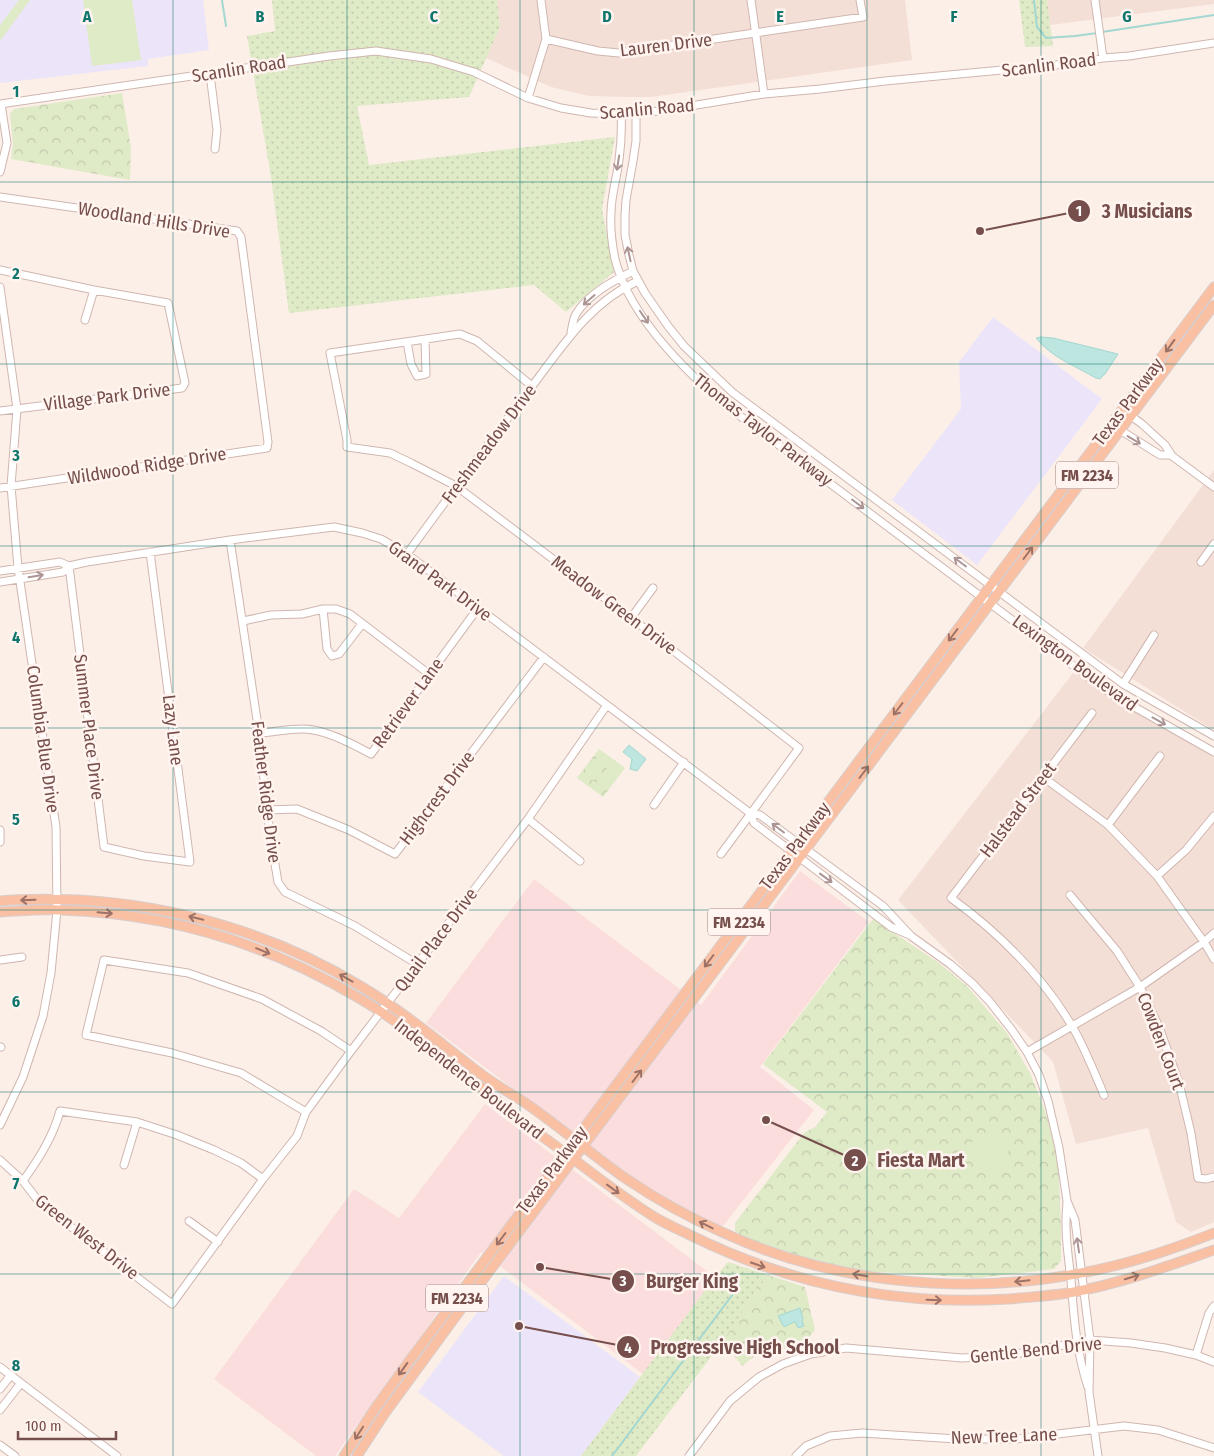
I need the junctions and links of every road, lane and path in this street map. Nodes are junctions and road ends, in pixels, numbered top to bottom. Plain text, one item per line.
1 (541, 0) edge
2 (751, 0) edge
3 (860, 0) edge
4 (1095, 0) edge
5 (756, 33) junction
6 (546, 40) junction
7 (1214, 44) edge
8 (1103, 58) junction
9 (210, 74) junction
10 (764, 94) junction
11 (528, 98) junction
12 (0, 104) edge
13 (621, 114) junction
14 (636, 114) junction
15 (215, 149) dead end
16 (0, 166) edge
17 (0, 172) edge
18 (0, 197) edge
19 (0, 270) edge
20 (633, 271) junction
21 (622, 277) junction
22 (638, 281) junction
23 (0, 287) edge
24 (1214, 287) edge
25 (626, 288) junction
26 (94, 290) junction
27 (1214, 305) edge
28 (85, 320) dead end
29 (571, 334) junction
30 (4, 337) edge
31 (425, 340) junction
32 (407, 342) junction
33 (532, 386) junction
34 (17, 409) junction
35 (1123, 409) junction
36 (0, 411) edge
37 (1131, 416) junction
38 (266, 420) joint
39 (1120, 430) junction
40 (1170, 455) junction
41 (12, 486) junction
42 (456, 486) junction
43 (1214, 487) edge
44 (0, 488) edge
45 (905, 522) junction
46 (896, 532) junction
47 (230, 540) junction
48 (1214, 544) edge
49 (150, 552) junction
50 (406, 554) junction
51 (1201, 562) dead end
52 (70, 566) junction
53 (18, 568) junction
54 (0, 571) edge
55 (19, 579) junction
56 (0, 582) edge
57 (991, 585) junction
58 (653, 588) dead end
59 (999, 592) junction
60 (982, 596) junction
61 (990, 602) junction
62 (478, 608) junction
63 (323, 609) junction
64 (631, 618) junction
65 (243, 622) junction
66 (362, 624) junction
67 (1154, 635) dead end
68 (544, 657) junction
69 (1104, 670) junction
70 (429, 674) junction
71 (1096, 682) junction
72 (1123, 684) junction
73 (607, 706) junction
74 (1092, 713) dead end
75 (259, 733) junction
76 (878, 736) junction
77 (1214, 736) edge
78 (886, 742) junction
79 (1213, 750) edge
80 (1160, 756) dead end
81 (684, 762) junction
82 (1043, 777) junction
83 (654, 805) dead end
84 (267, 810) junction
85 (750, 813) junction
86 (1214, 816) edge
87 (528, 819) junction
88 (1108, 826) junction
89 (0, 830) edge
90 (0, 842) edge
91 (797, 843) junction
92 (806, 849) junction
93 (791, 852) junction
94 (721, 854) dead end
95 (144, 856) joint
96 (799, 858) junction
97 (580, 861) dead end
98 (1157, 876) junction
99 (1070, 895) dead end
100 (56, 899) junction
101 (0, 901) edge
102 (57, 910) junction
103 (0, 912) edge
104 (174, 913) junction
105 (172, 923) junction
106 (1214, 933) edge
107 (911, 936) junction
108 (727, 937) junction
109 (1204, 942) junction
110 (286, 948) junction
111 (22, 957) dead end
112 (282, 958) junction
113 (725, 958) junction
114 (1214, 959) edge
115 (0, 960) edge
116 (418, 964) junction
117 (1140, 987) junction
118 (388, 1004) junction
119 (677, 1004) junction
120 (381, 1012) junction
121 (1072, 1026) junction
122 (673, 1028) junction
123 (351, 1051) junction
124 (1027, 1052) junction
125 (488, 1078) junction
126 (484, 1089) junction
127 (1104, 1095) dead end
128 (306, 1112) junction
129 (137, 1122) junction
130 (0, 1125) edge
131 (575, 1140) junction
132 (584, 1146) junction
133 (565, 1153) junction
134 (0, 1160) edge
135 (574, 1160) junction
136 (124, 1165) dead end
137 (1214, 1177) edge
138 (263, 1179) junction
139 (22, 1182) junction
140 (1067, 1201) junction
141 (189, 1221) dead end
142 (722, 1232) junction
143 (1214, 1233) edge
144 (218, 1242) junction
145 (713, 1246) junction
146 (1214, 1250) edge
147 (1082, 1273) junction
148 (1070, 1275) junction
149 (914, 1282) junction
150 (465, 1287) junction
151 (1085, 1289) junction
152 (156, 1291) joint
153 (1072, 1292) junction
154 (912, 1299) junction
155 (1214, 1306) edge
156 (461, 1309) junction
157 (1090, 1340) junction
158 (1076, 1342) junction
159 (1196, 1356) junction
160 (1214, 1362) edge
161 (0, 1367) edge
162 (11, 1375) junction
163 (20, 1383) junction
164 (0, 1389) edge
165 (1089, 1392) junction
166 (0, 1410) edge
167 (1095, 1430) junction
168 (0, 1445) edge
169 (1214, 1448) edge
170 (15, 1456) edge
171 (117, 1456) edge
172 (344, 1456) edge
173 (357, 1456) edge
174 (689, 1456) edge
175 (796, 1456) edge
176 (1098, 1456) edge

1 - 6 street
2 - 5 street
3 - 5 street, Lauren Drive
4 - 8 street
5 - 6 street, Lauren Drive
5 - 10 street
6 - 11 street
7 - 8 street, Scanlin Road
8 - 10 street, Scanlin Road
9 - 11 street, Scanlin Road
9 - 12 street, Scanlin Road
9 - 15 street
10 - 14 street, Scanlin Road
11 - 13 street, Scanlin Road
12 - 16 street
13 - 14 street, Scanlin Road
13 -> 21 street, Thomas Taylor Parkway
20 -> 14 street, Thomas Taylor Parkway
16 - 17 street
18 - 38 street, Woodland Hills Drive
19 - 26 street
20 - 21 street, Freshmeadow Drive
20 - 22 street, Thomas Taylor Parkway
21 - 25 street, Thomas Taylor Parkway
21 -> 29 street, Freshmeadow Drive
22 - 25 street, Freshmeadow Drive
22 - 45 street, Thomas Taylor Parkway
23 - 30 street, Columbia Blue Drive
24 -> 35 main road, Texas Parkway / FM 2234
25 - 29 street, Freshmeadow Drive
25 -> 46 street, Thomas Taylor Parkway
26 - 28 street
26 - 34 street, Village Park Drive
27 - 37 main road, Texas Parkway / FM 2234
29 - 33 street, Freshmeadow Drive
30 - 34 street, Columbia Blue Drive
31 - 32 street
31 - 32 street
31 - 33 street
32 - 42 street, Meadow Green Drive
33 - 42 street, Freshmeadow Drive
34 - 36 street, Village Park Drive
34 - 41 street, Columbia Blue Drive
35 - 39 street
35 - 57 main road, Texas Parkway / FM 2234
37 - 39 main road, Texas Parkway / FM 2234
37 - 40 street
38 - 41 street, Wildwood Ridge Drive
39 -> 40 street
59 -> 39 main road, Texas Parkway / FM 2234
40 - 43 street
41 - 44 street, Wildwood Ridge Drive
41 - 53 street, Columbia Blue Drive
42 - 50 street, Freshmeadow Drive
42 - 64 street, Meadow Green Drive
45 - 46 street
57 -> 45 street, Thomas Taylor Parkway
46 - 60 street, Thomas Taylor Parkway
47 - 49 street, Grand Park Drive
47 - 50 street, Grand Park Drive
47 - 65 street, Feather Ridge Drive
48 - 51 street
49 - 52 street, Grand Park Drive
49 - 95 street, Lazy Lane
50 - 62 street, Grand Park Drive
52 - 53 street, Grand Park Drive
55 -> 52 street, Grand Park Drive
52 - 95 street, Summer Place Drive
53 - 54 street, Grand Park Drive
53 - 55 street, Columbia Blue Drive
55 - 56 street, Grand Park Drive
55 - 100 street, Columbia Blue Drive
57 - 59 street, Thomas Taylor Parkway
57 - 60 main road, Texas Parkway / FM 2234
58 - 64 street
59 - 61 main road, Texas Parkway / FM 2234
59 - 69 street, Lexington Boulevard
60 - 61 street, Thomas Taylor Parkway
60 -> 76 main road, Texas Parkway / FM 2234
61 - 71 street, Lexington Boulevard
61 - 78 main road, Texas Parkway / FM 2234
62 - 68 street, Grand Park Drive
62 - 70 street, Retriever Lane
63 - 65 street
63 - 66 street
63 - 66 street
64 - 85 street, Meadow Green Drive
65 - 75 street, Feather Ridge Drive
66 - 70 street
67 - 72 street
68 - 73 street, Grand Park Drive
68 - 84 street, Highcrest Drive
69 - 71 street
69 - 72 street, Lexington Boulevard
70 - 75 street, Retriever Lane
71 -> 79 street, Lexington Boulevard
72 - 77 street, Lexington Boulevard
73 - 81 street, Grand Park Drive
73 - 87 street, Quail Place Drive
74 - 82 street, Halstead Street
75 - 84 street, Feather Ridge Drive
76 - 78 main road
76 - 91 main road, Texas Parkway / FM 2234
92 -> 78 main road, Texas Parkway / FM 2234
80 - 88 street
81 - 83 street
81 - 85 street, Grand Park Drive
82 - 88 street
82 - 121 street, Halstead Street
84 - 116 street, Feather Ridge Drive
91 -> 85 street, Grand Park Drive
85 - 93 street, Grand Park Drive
85 - 94 street
86 - 98 street
87 - 97 street
87 - 116 street, Quail Place Drive
88 - 98 street
89 - 90 street
91 - 92 street, Grand Park Drive
91 - 93 main road, Texas Parkway / FM 2234
92 - 96 main road, Texas Parkway / FM 2234
92 - 107 street, Grand Park Drive
93 - 96 street, Grand Park Drive
93 - 108 main road, Texas Parkway / FM 2234
96 -> 107 street, Grand Park Drive
96 - 113 main road, Texas Parkway / FM 2234
98 - 109 street
99 - 117 street, Cowden Court
100 -> 101 main road, Independence Boulevard
100 - 102 street, Columbia Blue Drive
100 - 104 main road, Independence Boulevard
102 - 103 main road, Independence Boulevard
102 -> 105 main road, Independence Boulevard
102 - 130 street, Columbia Blue Drive
104 - 105 main road
110 -> 104 main road, Independence Boulevard
105 -> 112 main road, Independence Boulevard
106 - 109 street
107 - 124 street, Grand Park Drive
108 - 113 main road
108 -> 119 main road, Texas Parkway / FM 2234
109 - 114 street
109 - 117 street
110 - 112 main road
118 -> 110 main road, Independence Boulevard
111 - 115 street
112 - 120 main road, Independence Boulevard
113 - 122 main road, Texas Parkway / FM 2234
116 - 118 street, Quail Place Drive
117 - 121 street
117 - 137 street, Cowden Court
118 - 120 street, Quail Place Drive
118 - 125 main road, Independence Boulevard
119 - 122 main road
119 - 131 main road, Texas Parkway / FM 2234
120 - 123 street, Quail Place Drive
120 - 126 main road, Independence Boulevard
121 - 124 street
121 - 127 street
132 -> 122 main road, Texas Parkway / FM 2234
123 - 128 street, Quail Place Drive
123 - 128 street
124 - 140 street, Grand Park Drive
125 - 126 main road
125 - 131 main road, Independence Boulevard
126 - 133 main road, Independence Boulevard
128 - 138 street, Quail Place Drive
129 - 136 street
129 - 138 street
129 - 139 street
131 - 132 main road, Independence Boulevard
131 - 133 main road, Texas Parkway / FM 2234
132 - 135 main road, Texas Parkway / FM 2234
142 -> 132 main road, Independence Boulevard
133 - 135 main road, Independence Boulevard
133 -> 150 main road, Texas Parkway / FM 2234
134 - 139 street, Green West Drive
135 -> 145 main road, Independence Boulevard
135 - 156 main road, Texas Parkway / FM 2234
138 - 144 street, Quail Place Drive
139 - 152 street, Green West Drive
147 -> 140 street, Grand Park Drive
140 - 148 street, Grand Park Drive
141 - 144 street
142 - 145 main road
149 -> 142 main road, Independence Boulevard
143 - 147 main road, Independence Boulevard
144 - 152 street, Quail Place Drive
145 -> 154 main road, Independence Boulevard
151 -> 146 main road, Independence Boulevard
147 - 148 main road, Independence Boulevard
147 - 151 street, Grand Park Drive
148 -> 149 main road, Independence Boulevard
148 - 153 street, Grand Park Drive
149 - 154 main road
150 - 156 main road
150 -> 172 main road, Texas Parkway / FM 2234
151 - 153 main road, Independence Boulevard
151 - 157 street, Grand Park Drive
154 -> 153 main road, Independence Boulevard
153 - 158 street, Grand Park Drive
155 - 159 street
156 - 173 main road, Texas Parkway / FM 2234
157 - 158 street, Gentle Bend Drive
157 - 159 street, Gentle Bend Drive
157 - 165 street, Grand Park Drive
158 - 165 street, Grand Park Drive
158 - 174 street, Gentle Bend Drive
159 - 160 street, Gentle Bend Drive
161 - 162 street
162 - 163 street
162 - 164 street
163 - 166 street
163 - 171 street
165 - 167 street, Grand Park Drive
167 - 169 street, New Tree Lane
167 - 175 street, New Tree Lane
167 - 176 street, Grand Park Drive
168 - 170 street

